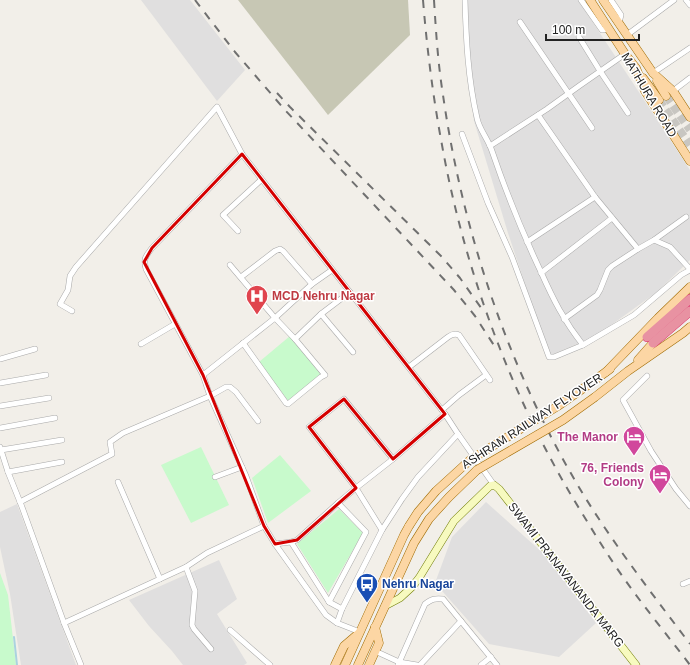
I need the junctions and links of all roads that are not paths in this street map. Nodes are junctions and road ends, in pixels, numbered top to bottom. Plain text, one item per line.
1 (465, 0) edge
2 (581, 0) edge
3 (590, 0) edge
4 (603, 0) edge
5 (611, 0) edge
6 (674, 0) edge
7 (686, 0) edge
8 (690, 5) edge
9 (520, 22) dead end
10 (619, 23) junction
11 (606, 25) junction
12 (626, 34) junction
13 (579, 37) dead end
14 (690, 48) edge
15 (625, 54) junction
16 (636, 68) junction
17 (600, 71) junction
18 (653, 73) junction
19 (690, 78) edge
20 (569, 93) junction
21 (666, 96) junction
22 (628, 113) dead end
23 (538, 115) junction
24 (690, 117) edge
25 (592, 128) dead end
26 (462, 134) dead end
27 (490, 146) junction
28 (242, 154) junction
29 (690, 161) edge
30 (261, 180) junction
31 (595, 196) junction
32 (686, 217) dead end
33 (612, 218) junction
34 (238, 231) dead end
35 (654, 240) junction
36 (527, 242) junction
37 (638, 249) junction
38 (230, 265) dead end
39 (690, 269) edge
40 (332, 270) junction
41 (542, 274) junction
42 (240, 277) junction
43 (312, 284) junction
44 (690, 287) edge
45 (350, 292) junction
46 (690, 299) edge
47 (72, 311) dead end
48 (690, 311) edge
49 (322, 314) junction
50 (275, 318) junction
51 (564, 319) junction
52 (175, 324) junction
53 (690, 327) edge
54 (295, 339) junction
55 (650, 340) junction
56 (243, 343) junction
57 (141, 344) dead end
58 (583, 345) junction
59 (35, 349) dead end
60 (353, 352) dead end
61 (0, 359) edge
62 (409, 367) junction
63 (628, 371) junction
64 (606, 372) junction
65 (46, 375) dead end
66 (203, 375) junction
67 (486, 375) junction
68 (647, 376) dead end
69 (490, 380) dead end
70 (0, 383) edge
71 (210, 396) junction
72 (49, 398) dead end
73 (0, 406) edge
74 (444, 412) junction
75 (56, 418) dead end
76 (258, 422) dead end
77 (0, 428) edge
78 (458, 434) junction
79 (62, 440) dead end
80 (1, 448) edge
81 (393, 459) junction
82 (62, 462) dead end
83 (242, 467) junction
84 (8, 472) junction
85 (215, 477) dead end
86 (118, 482) dead end
87 (494, 485) junction
88 (356, 488) junction
89 (20, 502) junction
90 (338, 503) junction
91 (690, 506) edge
92 (264, 526) junction
93 (382, 530) junction
94 (291, 542) junction
95 (275, 544) junction
96 (186, 567) junction
97 (160, 579) junction
98 (690, 580) edge
99 (683, 584) dead end
100 (329, 602) junction
101 (384, 606) junction
102 (342, 609) junction
103 (461, 621) junction
104 (64, 623) junction
105 (337, 623) junction
106 (375, 627) junction
107 (230, 630) dead end
108 (360, 632) junction
109 (212, 649) dead end
110 (375, 651) junction
111 (491, 658) junction
112 (359, 662) edge
113 (399, 664) edge
114 (80, 665) edge
115 (270, 665) edge
116 (335, 665) edge
117 (345, 665) edge
118 (369, 665) edge
119 (418, 665) edge
120 (481, 665) edge
121 (497, 665) edge
122 (636, 665) edge

1 - 27 street
2 - 11 street
3 - 11 main road, MATHURA ROAD
4 - 10 main road, MATHURA ROAD
5 - 10 street
6 - 12 street
7 - 8 street
9 - 20 street
10 - 12 main road, MATHURA ROAD
11 - 15 main road, MATHURA ROAD
12 - 18 main road, MATHURA ROAD
13 - 17 street
14 - 18 street
15 - 16 main road, MATHURA ROAD
15 - 17 street
16 - 21 main road
16 - 29 main road, MATHURA ROAD
17 - 20 street
17 - 22 street
18 - 21 main road, MATHURA ROAD
19 - 21 street
20 - 23 street
20 - 25 street
21 - 24 main road, MATHURA ROAD
23 - 27 street
23 - 31 street
26 - 58 street
27 - 36 street
28 - 30 street
28 - 47 street
28 - 52 street
30 - 34 street
30 - 40 street
31 - 33 street
31 - 36 street
32 - 35 street
33 - 37 street
33 - 41 street
35 - 37 street
35 - 39 street
36 - 41 street
37 - 51 street
38 - 42 street
39 - 58 street
40 - 43 street
40 - 45 street
41 - 51 street
42 - 43 street
42 - 50 street
43 - 50 street
44 - 64 main road
45 - 49 street
45 - 62 street
46 - 55 highway
48 - 55 highway
49 - 54 street
49 - 60 street
50 - 54 street
50 - 56 street
51 - 58 street
52 - 57 street
52 - 66 street
53 - 63 main road
54 - 56 street
55 - 63 main road
55 - 64 main road
56 - 66 street
59 - 61 street
62 - 67 street
62 - 74 street
63 - 101 main road, ASHRAM RAILWAY FLYOVER, bridge
64 - 108 main road, ASHRAM RAILWAY FLYOVER, bridge
65 - 70 street
66 - 71 street
67 - 69 street
67 - 74 street
68 - 91 street
71 - 76 street
71 - 83 street
71 - 89 street
72 - 73 street
74 - 78 street
74 - 81 street
75 - 77 street
78 - 87 street
78 - 93 street
79 - 80 street
80 - 84 street
81 - 88 street
81 - 88 street
82 - 84 street
83 - 85 street
83 - 92 street
84 - 89 street
86 - 97 street
87 - 101 street
87 - 122 street, SWAMI PRANAVANANDA MARG
88 - 90 street
88 - 93 street
89 - 104 street
90 - 94 street
90 - 100 street
92 - 95 street
92 - 96 street
93 - 102 street
94 - 95 street
94 - 100 street
95 - 105 street
96 - 97 street
96 - 109 street
97 - 104 street
98 - 99 street
100 - 102 street
101 - 106 main road, ASHRAM RAILWAY FLYOVER
102 - 105 street
103 - 111 street
103 - 113 street
103 - 119 street
104 - 114 street
105 - 108 street
106 - 110 main road
106 - 112 main road, ASHRAM RAILWAY FLYOVER
107 - 115 street
108 - 116 main road
108 - 117 main road, ASHRAM RAILWAY FLYOVER
110 - 113 street
110 - 118 main road
111 - 120 street
111 - 121 street
113 - 119 street

